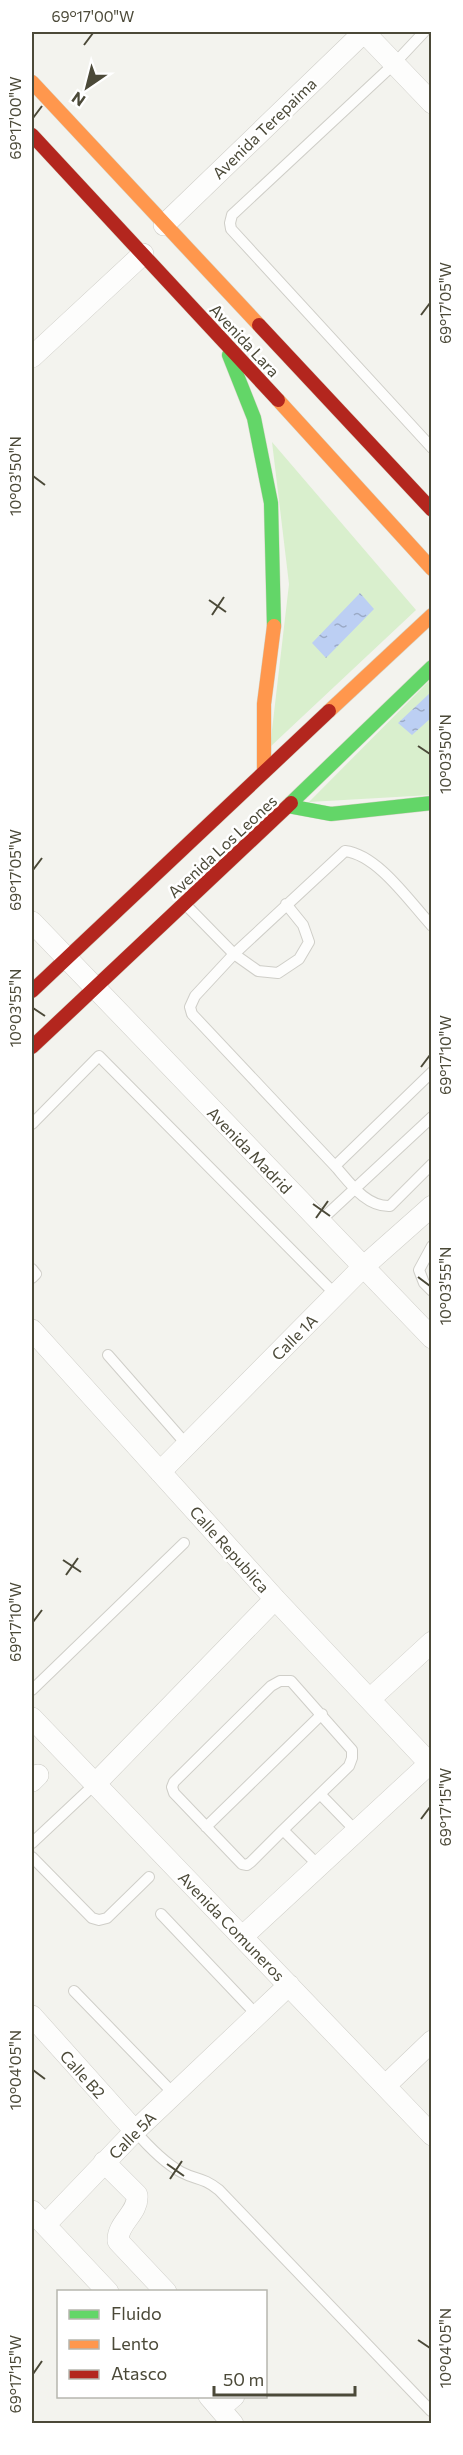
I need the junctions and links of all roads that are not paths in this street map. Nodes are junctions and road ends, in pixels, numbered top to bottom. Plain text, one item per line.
1 (364, 32) edge
2 (424, 32) edge
3 (394, 64) junction
4 (32, 82) edge
5 (432, 103) edge
6 (32, 135) edge
7 (164, 225) junction
8 (143, 254) junction
9 (223, 339) junction
10 (32, 357) edge
11 (432, 448) edge
12 (432, 510) edge
13 (432, 569) edge
14 (432, 615) edge
15 (432, 667) edge
16 (264, 772) junction
17 (432, 803) edge
18 (288, 806) junction
19 (185, 904) junction
20 (286, 904) junction
21 (32, 922) edge
22 (432, 926) edge
23 (234, 954) junction
24 (67, 958) junction
25 (93, 988) junction
26 (32, 991) edge
27 (32, 1047) edge
28 (432, 1072) edge
29 (432, 1117) edge
30 (32, 1124) edge
31 (432, 1164) edge
32 (335, 1166) junction
33 (356, 1189) junction
34 (432, 1206) edge
35 (319, 1222) junction
36 (432, 1246) edge
37 (362, 1268) junction
38 (32, 1269) edge
39 (32, 1278) edge
40 (432, 1291) edge
41 (336, 1294) junction
42 (32, 1330) edge
43 (432, 1338) edge
44 (108, 1355) dead end
45 (187, 1445) junction
46 (160, 1472) junction
47 (184, 1543) dead end
48 (275, 1599) junction
49 (432, 1642) edge
50 (32, 1690) edge
51 (370, 1699) junction
52 (322, 1714) junction
53 (32, 1718) edge
54 (430, 1765) edge
55 (95, 1784) junction
56 (320, 1794) junction
57 (206, 1827) junction
58 (282, 1830) junction
59 (356, 1831) junction
60 (32, 1843) edge
61 (32, 1857) edge
62 (319, 1866) junction
63 (149, 1877) dead end
64 (161, 1914) dead end
65 (242, 1937) junction
66 (289, 1985) junction
67 (74, 1991) dead end
68 (257, 2015) junction
69 (32, 2016) edge
70 (432, 2041) edge
71 (385, 2086) junction
72 (174, 2094) junction
73 (135, 2131) junction
74 (432, 2135) edge
75 (104, 2162) junction
76 (38, 2218) edge
77 (106, 2290) edge
78 (164, 2290) edge
79 (431, 2411) edge

1 - 3 street
1 - 7 street, Avenida Terepaima
2 - 3 lane
3 - 5 street
3 - 11 lane
4 - 7 street, Avenida Lara
6 - 8 street, Avenida Lara
7 - 12 street, Avenida Lara
8 - 9 street, Avenida Lara
8 - 10 street
9 - 13 street, Avenida Lara
9 - 16 street
14 - 16 street, Avenida Los Leones
15 - 18 street, Avenida Los Leones
16 - 24 street, Avenida Los Leones
17 - 18 street
18 - 19 street, Avenida Los Leones
19 - 23 lane
19 - 25 street, Avenida Los Leones
20 - 22 lane
20 - 23 lane
20 - 23 lane
21 - 24 street, Avenida Madrid
23 - 32 lane
24 - 25 street, Avenida Madrid
24 - 26 street, Avenida Los Leones
25 - 27 street, Avenida Los Leones
25 - 35 street, Avenida Madrid
28 - 32 lane
29 - 33 lane
30 - 41 lane
31 - 33 lane
32 - 33 lane
33 - 35 lane
34 - 37 street, Calle 1A
35 - 37 street, Avenida Madrid
36 - 40 lane
37 - 41 street, Calle 1A
37 - 43 street, Avenida Madrid
38 - 39 lane
41 - 45 street, Calle 1A
42 - 46 street, Calle Republica
44 - 45 lane
45 - 46 street, Calle 1A
46 - 48 street, Calle Republica
47 - 50 lane
48 - 51 street, Calle Republica
48 - 55 street
49 - 51 street
51 - 54 street, Calle Republica
52 - 56 lane
52 - 57 lane
52 - 57 lane
53 - 55 street, Avenida Comuneros
54 - 59 street
55 - 60 lane
55 - 65 street, Avenida Comuneros
56 - 58 lane
56 - 59 lane
57 - 58 lane
58 - 62 lane
59 - 62 street
61 - 63 lane
62 - 65 street
64 - 68 lane
65 - 66 street, Avenida Comuneros
66 - 68 street, Calle 5A
66 - 71 street, Avenida Comuneros
67 - 72 lane
68 - 72 street, Calle 5A
69 - 73 street, Calle B2
70 - 71 street
71 - 74 street, Avenida Comuneros
72 - 73 street, Calle 5A
73 - 75 street, Calle 5A
73 - 79 lane
75 - 76 street, Calle 5A
75 - 78 street
76 - 77 street, Calle 5A

